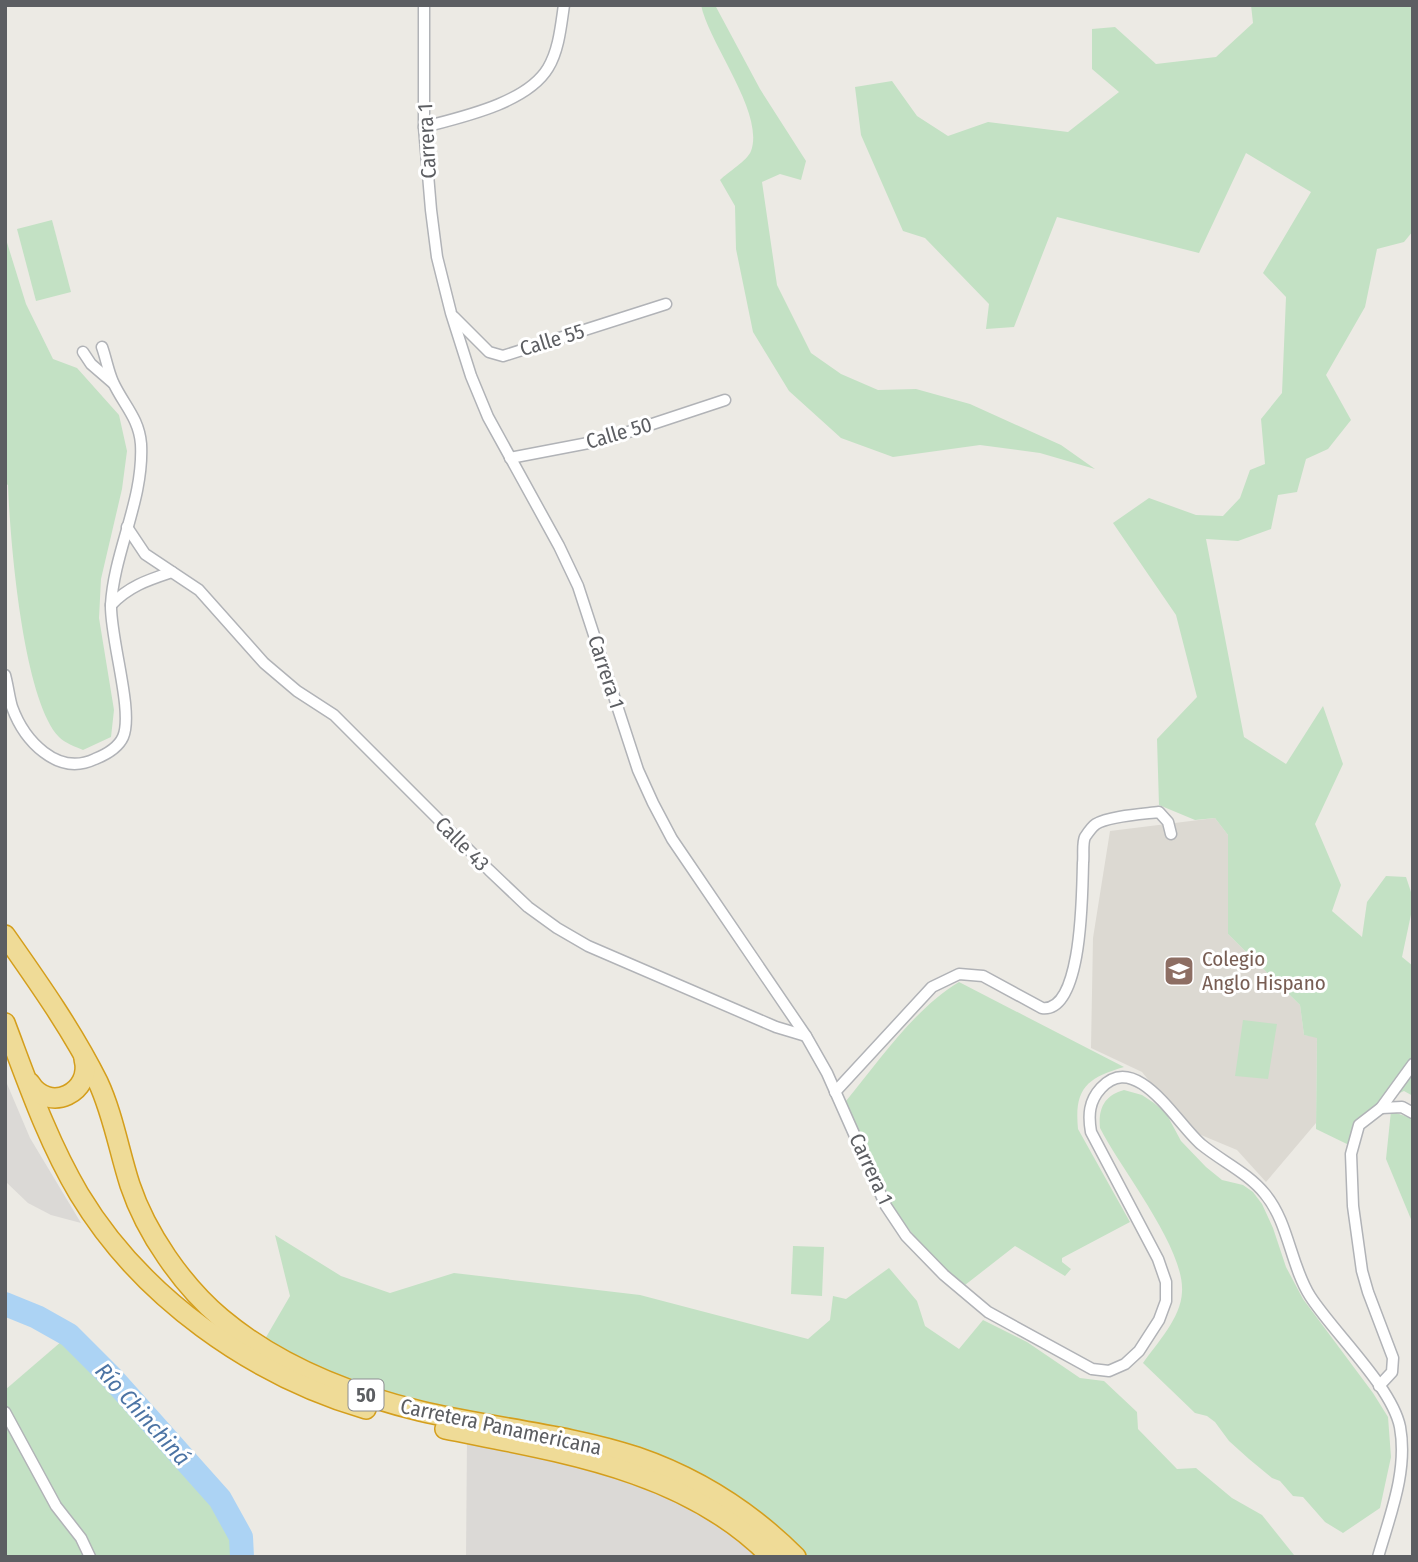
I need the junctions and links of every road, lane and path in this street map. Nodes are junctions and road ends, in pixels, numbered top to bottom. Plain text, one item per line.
1 (424, 5) edge
2 (564, 5) edge
3 (425, 127) junction
4 (666, 304) dead end
5 (451, 313) junction
6 (102, 347) dead end
7 (83, 352) dead end
8 (113, 383) junction
9 (726, 400) dead end
10 (510, 458) junction
11 (127, 527) junction
12 (172, 572) junction
13 (111, 605) junction
14 (5, 676) edge
15 (1171, 834) dead end
16 (5, 935) edge
17 (5, 1023) edge
18 (807, 1036) junction
19 (83, 1055) junction
20 (1413, 1064) edge
21 (27, 1076) junction
22 (835, 1092) junction
23 (1381, 1108) junction
24 (1413, 1113) edge
25 (1379, 1386) junction
26 (5, 1412) edge
27 (90, 1557) edge
28 (772, 1557) edge
29 (796, 1557) edge
30 (1378, 1557) edge

1 - 3 street, Carrera 1
2 - 3 street
3 - 5 street, Carrera 1
4 - 5 street, Calle 55
5 - 10 street, Carrera 1
6 - 8 street
7 - 8 street
8 - 11 street
9 - 10 street, Calle 50
10 - 18 street, Carrera 1
11 - 12 street, Calle 43
11 - 13 street
12 - 13 street
12 - 18 street, Calle 43
13 - 14 street
15 - 22 street
16 - 19 highway, Carretera Panamericana / 50
17 - 21 highway, Carretera Panamericana / 50
18 - 22 street, Carrera 1
19 - 21 highway
19 - 29 highway, Carretera Panamericana / 50
20 - 23 street
21 - 28 highway, Carretera Panamericana / 50
22 - 25 street, Carrera 1
23 - 24 street
23 - 25 street
25 - 30 street, Carrera 1
26 - 27 street

